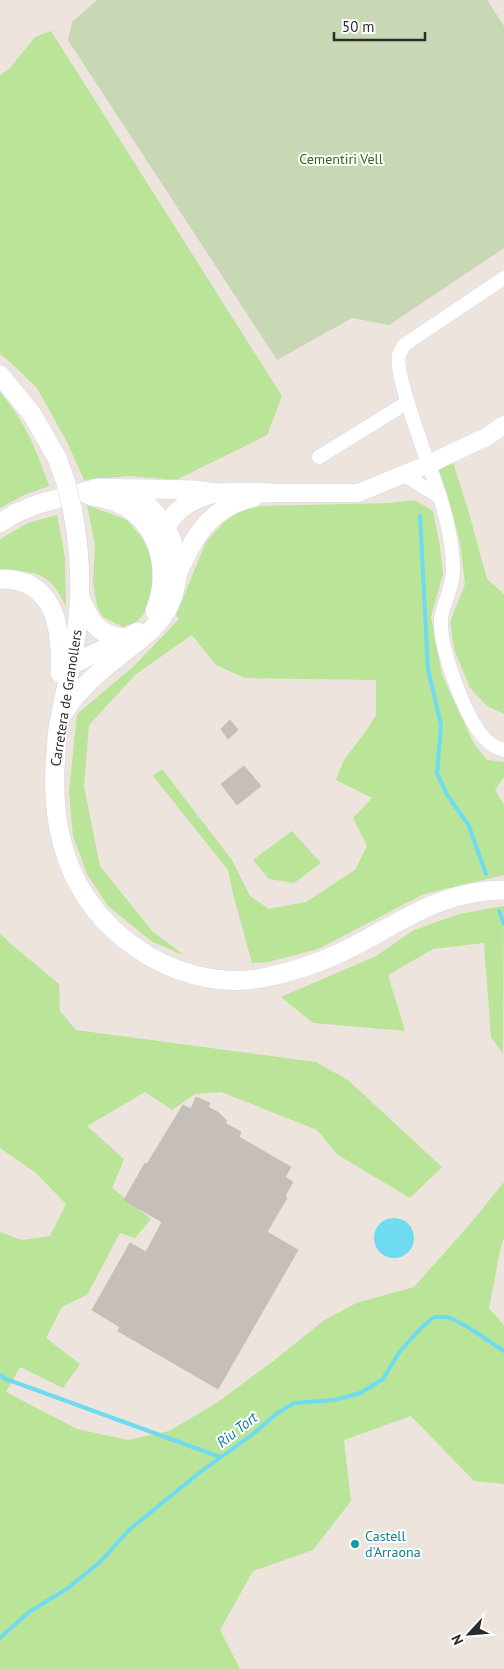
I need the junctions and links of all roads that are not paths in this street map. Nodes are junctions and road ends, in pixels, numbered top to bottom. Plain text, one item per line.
1 (504, 278) edge
2 (0, 375) edge
3 (408, 402) junction
4 (504, 425) edge
5 (319, 457) dead end
6 (429, 464) junction
7 (404, 475) junction
8 (215, 493) junction
9 (271, 493) junction
10 (120, 496) junction
11 (440, 497) junction
12 (75, 501) junction
13 (216, 514) junction
14 (0, 523) edge
15 (166, 527) junction
16 (178, 574) junction
17 (0, 579) edge
18 (162, 588) junction
19 (80, 596) junction
20 (126, 638) junction
21 (71, 665) junction
22 (59, 719) junction
23 (504, 750) edge
24 (504, 883) edge
25 (504, 890) edge
26 (481, 891) junction

1 - 3 street
2 - 12 main road, Carretera de Granollers, bridge
3 - 5 street
3 - 6 street
4 - 6 street
6 - 7 street
6 - 11 street
7 - 9 street
7 - 11 street
8 - 9 main road
8 - 10 main road
8 - 15 main road
9 - 13 main road
10 - 12 main road
10 - 15 main road
10 - 18 main road
11 - 23 street
12 - 14 main road
12 - 19 main road, Carretera de Granollers
13 - 15 main road
13 - 16 main road
15 - 16 main road
15 - 18 main road
16 - 22 main road
17 - 22 main road
18 - 20 main road
19 - 20 main road
19 - 21 main road, Carretera de Granollers
20 - 21 main road
21 - 22 main road, Carretera de Granollers
22 - 26 main road, Carretera de Granollers
24 - 26 street
25 - 26 main road, Carretera de Granollers

